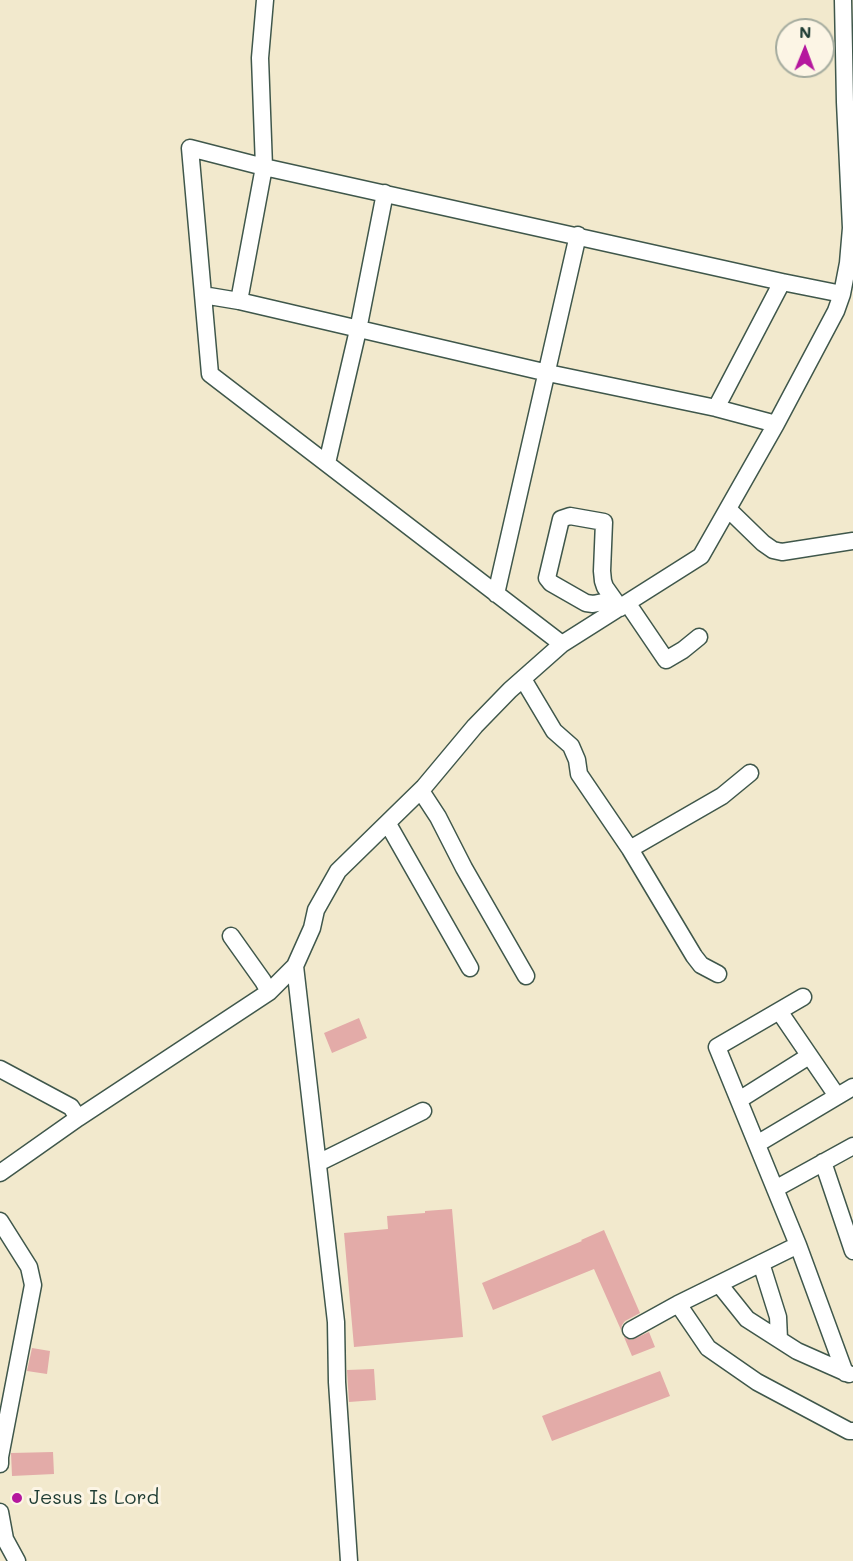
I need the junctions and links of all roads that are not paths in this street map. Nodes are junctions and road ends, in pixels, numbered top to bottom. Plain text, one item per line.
1 (265, 0) edge
2 (843, 0) edge
3 (264, 167) junction
4 (385, 193) junction
5 (578, 236) junction
6 (782, 282) junction
7 (842, 294) junction
8 (203, 295) junction
9 (239, 301) junction
10 (358, 330) junction
11 (548, 373) junction
12 (716, 408) junction
13 (776, 424) junction
14 (327, 463) junction
15 (728, 508) junction
16 (853, 541) edge
17 (496, 594) junction
18 (620, 604) junction
19 (699, 637) dead end
20 (562, 644) junction
21 (523, 679) junction
22 (750, 773) dead end
23 (421, 791) junction
24 (388, 824) junction
25 (630, 849) junction
26 (231, 936) dead end
27 (295, 966) junction
28 (470, 968) dead end
29 (718, 974) dead end
30 (526, 976) dead end
31 (268, 992) junction
32 (803, 997) dead end
33 (779, 1011) junction
34 (809, 1056) junction
35 (0, 1069) edge
36 (853, 1087) edge
37 (837, 1096) junction
38 (739, 1100) junction
39 (423, 1111) dead end
40 (78, 1118) junction
41 (757, 1144) junction
42 (853, 1146) edge
43 (318, 1162) junction
44 (823, 1162) junction
45 (0, 1173) edge
46 (775, 1189) junction
47 (0, 1221) edge
48 (798, 1245) junction
49 (853, 1251) edge
50 (761, 1263) junction
51 (719, 1284) junction
52 (678, 1304) junction
53 (631, 1330) dead end
54 (779, 1339) junction
55 (849, 1374) edge
56 (853, 1431) edge
57 (0, 1464) edge
58 (0, 1512) edge
59 (11, 1560) edge
60 (349, 1561) edge

1 - 3 street
2 - 7 street
3 - 4 street
3 - 8 street
3 - 9 street
4 - 5 street
4 - 10 street
5 - 6 street
5 - 11 street
6 - 7 street
6 - 12 street
7 - 13 street
8 - 9 street
8 - 14 street
9 - 10 street
10 - 11 street
10 - 14 street
11 - 12 street
11 - 17 street
12 - 13 street
13 - 15 street
14 - 17 street
15 - 16 street
15 - 18 street
17 - 20 street
18 - 18 street
18 - 19 street
18 - 20 street
20 - 21 street
21 - 23 street
21 - 25 street
22 - 25 street
23 - 24 street
23 - 30 street
24 - 27 street
24 - 28 street
25 - 29 street
26 - 31 street
27 - 31 street
27 - 43 street
31 - 40 street
32 - 33 street
33 - 34 street
33 - 38 street
34 - 37 street
34 - 38 street
35 - 40 street
36 - 37 street
37 - 41 street
38 - 41 street
39 - 43 street
40 - 45 street
41 - 46 street
42 - 44 street
43 - 60 street
44 - 46 street
44 - 49 street
46 - 48 street
47 - 57 street
48 - 50 street
48 - 55 street
50 - 51 street
50 - 54 street
51 - 52 street
51 - 54 street
52 - 53 street
52 - 56 street
54 - 55 street
58 - 59 street

